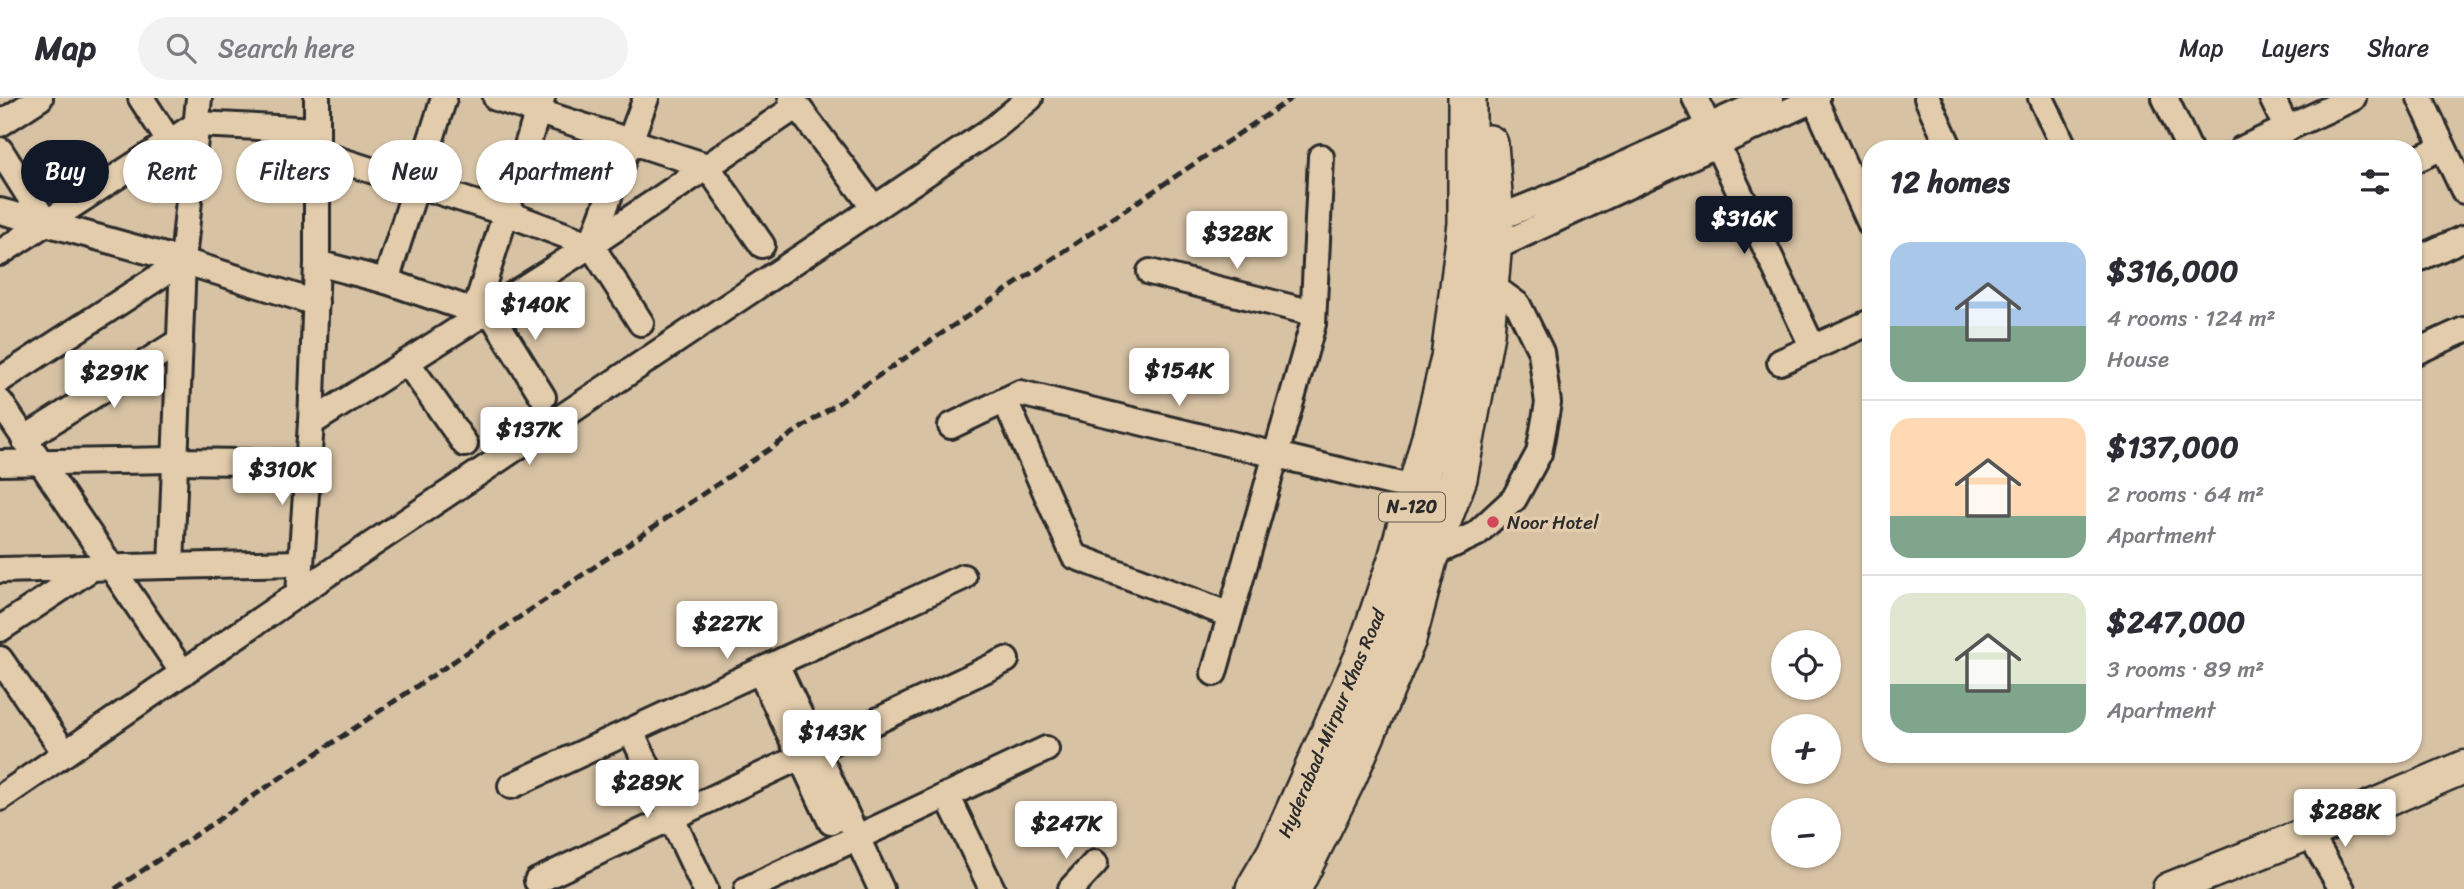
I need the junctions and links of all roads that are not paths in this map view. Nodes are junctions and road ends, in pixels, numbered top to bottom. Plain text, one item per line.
1 (40, 98) edge
2 (141, 98) edge
3 (199, 98) edge
4 (317, 98) edge
5 (444, 98) edge
6 (496, 98) edge
7 (646, 98) edge
8 (1030, 98) edge
9 (1467, 98) edge
10 (1486, 98) edge
11 (1695, 98) edge
12 (1771, 98) edge
13 (1927, 98) edge
14 (2041, 98) edge
15 (2165, 98) edge
16 (2272, 98) edge
17 (2353, 98) edge
18 (2420, 98) edge
19 (1815, 99) edge
20 (794, 102) edge
21 (539, 104) edge
22 (0, 124) edge
23 (197, 124) junction
24 (2287, 129) junction
25 (1712, 136) junction
26 (168, 140) edge
27 (171, 140) edge
28 (310, 140) edge
29 (317, 140) edge
30 (431, 140) edge
31 (623, 140) edge
32 (631, 140) edge
33 (1946, 140) edge
34 (2061, 140) edge
35 (2185, 140) edge
36 (2262, 140) edge
37 (637, 145) edge
38 (2443, 147) junction
39 (0, 150) edge
40 (1321, 157) dead end
41 (2422, 157) edge
42 (707, 166) junction
43 (123, 172) edge
44 (2464, 191) edge
45 (462, 199) edge
46 (317, 203) edge
47 (412, 203) edge
48 (607, 203) edge
49 (1862, 205) edge
50 (874, 208) junction
51 (0, 211) edge
52 (506, 214) junction
53 (46, 223) junction
54 (2464, 238) edge
55 (591, 244) junction
56 (762, 245) dead end
57 (1492, 250) junction
58 (0, 253) edge
59 (2422, 257) edge
60 (183, 261) junction
61 (317, 263) junction
62 (1150, 272) dead end
63 (386, 281) junction
64 (316, 303) junction
65 (482, 312) junction
66 (1313, 313) junction
67 (642, 323) dead end
68 (1862, 326) edge
69 (2464, 330) edge
70 (180, 341) junction
71 (1813, 348) junction
72 (2422, 349) edge
73 (407, 362) junction
74 (1780, 362) dead end
75 (0, 380) edge
76 (543, 397) dead end
77 (1005, 400) junction
78 (0, 402) edge
79 (312, 423) junction
80 (951, 426) dead end
81 (24, 439) junction
82 (465, 444) dead end
83 (1276, 455) junction
84 (175, 461) junction
85 (39, 462) junction
86 (0, 463) edge
87 (309, 463) junction
88 (1417, 489) junction
89 (1429, 556) junction
90 (301, 563) junction
91 (171, 566) junction
92 (102, 567) junction
93 (0, 570) edge
94 (963, 577) dead end
95 (299, 593) junction
96 (1230, 615) junction
97 (0, 629) edge
98 (0, 659) edge
99 (1006, 660) dead end
100 (768, 667) junction
101 (183, 673) junction
102 (1214, 673) dead end
103 (631, 731) junction
104 (1046, 749) dead end
105 (65, 753) junction
106 (808, 753) junction
107 (2464, 767) edge
108 (511, 786) dead end
109 (947, 795) junction
110 (0, 798) edge
111 (671, 818) junction
112 (2309, 833) junction
113 (849, 841) junction
114 (1095, 863) dead end
115 (537, 881) dead end
116 (705, 889) edge
117 (749, 889) edge
118 (862, 889) edge
119 (881, 889) edge
120 (992, 889) edge
121 (1071, 889) edge
122 (1255, 889) edge
123 (1292, 889) edge
124 (2169, 889) edge
125 (2342, 889) edge

1 - 22 street
2 - 26 street
3 - 23 street
4 - 29 street
5 - 30 street
6 - 21 street
7 - 32 street
8 - 50 street
9 - 88 highway, Hyderabad-Mirpur Khas Road / N-120
10 - 57 highway, Hyderabad-Mirpur Khas Road / N-120
11 - 25 street
12 - 25 street
13 - 33 street
14 - 34 street
15 - 35 street
16 - 24 street
17 - 24 street
18 - 38 street
19 - 25 street
19 - 49 street
20 - 42 street
20 - 50 street
21 - 31 street
21 - 52 street
23 - 27 street
23 - 28 street
23 - 60 street
24 - 36 street
25 - 57 street
25 - 71 street
37 - 42 street
38 - 41 street
38 - 44 street
39 - 53 street
40 - 66 street
42 - 55 street
42 - 56 street
43 - 53 street
45 - 52 street
46 - 61 street
47 - 63 street
48 - 55 street
50 - 95 street
51 - 53 street
52 - 55 street
52 - 65 street
53 - 58 street
53 - 60 street
54 - 59 street
55 - 65 street
55 - 67 street
57 - 89 highway, Hyderabad-Mirpur Khas Road / N-120
57 - 89 street
60 - 64 street
60 - 70 street
60 - 75 street
61 - 63 street
61 - 64 street
62 - 66 street
63 - 65 street
64 - 79 street
65 - 73 street
65 - 76 street
66 - 83 street
68 - 71 street
69 - 72 street
70 - 81 street
70 - 84 street
71 - 74 street
73 - 79 street
73 - 82 street
77 - 80 street
77 - 83 street
77 - 96 street
78 - 81 street
79 - 87 street
81 - 85 street
83 - 88 street
83 - 96 street
84 - 85 street
84 - 87 street
84 - 91 street
85 - 86 street
85 - 92 street
87 - 90 street
88 - 122 highway, Hyderabad-Mirpur Khas Road / N-120
89 - 123 highway, Hyderabad-Mirpur Khas Road / N-120
90 - 91 street
90 - 95 street
91 - 92 street
92 - 93 street
92 - 97 street
92 - 101 street
94 - 100 street
95 - 101 street
96 - 102 street
98 - 105 street
99 - 106 street
100 - 103 street
100 - 106 street
101 - 105 street
103 - 108 street
103 - 111 street
104 - 109 street
105 - 110 street
106 - 111 street
106 - 113 street
107 - 112 main road
109 - 113 street
109 - 120 street
111 - 115 street
111 - 116 street
112 - 124 main road
112 - 125 street
113 - 117 street
113 - 118 street
113 - 119 street
114 - 121 street

